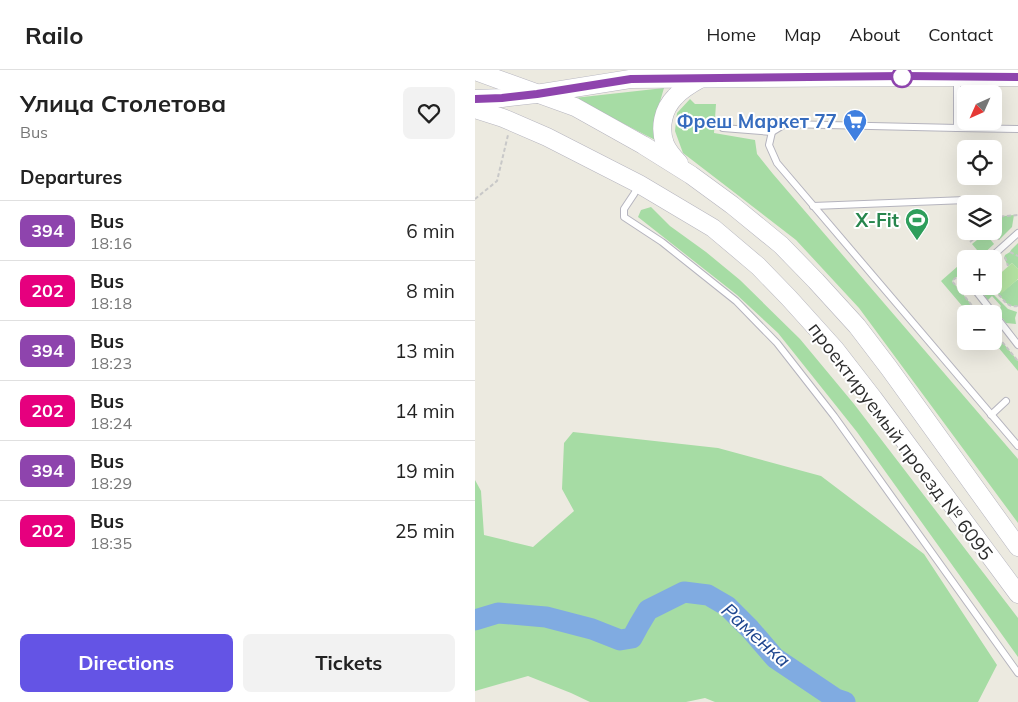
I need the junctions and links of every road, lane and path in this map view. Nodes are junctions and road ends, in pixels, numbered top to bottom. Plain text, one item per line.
1 (475, 71) edge
2 (957, 77) junction
3 (1018, 78) edge
4 (701, 79) junction
5 (957, 85) edge
6 (537, 94) junction
7 (475, 99) edge
8 (475, 109) edge
9 (723, 128) dead end
10 (957, 128) edge
11 (1003, 129) edge
12 (1018, 129) edge
13 (509, 131) dead end
14 (772, 132) junction
15 (691, 175) junction
16 (639, 184) junction
17 (475, 199) edge
18 (957, 200) edge
19 (813, 206) junction
20 (1018, 215) edge
21 (1002, 216) edge
22 (1018, 233) edge
23 (972, 240) edge
24 (970, 242) dead end
25 (999, 250) edge
26 (1018, 256) edge
27 (1008, 266) dead end
28 (979, 295) edge
29 (1000, 295) edge
30 (987, 305) edge
31 (1018, 306) edge
32 (1002, 324) edge
33 (1002, 342) edge
34 (1018, 344) edge
35 (1018, 361) edge
36 (1006, 401) dead end
37 (991, 415) junction
38 (1018, 446) edge
39 (1018, 547) edge
40 (1018, 594) edge
41 (1018, 673) edge

1 - 6 main road, проектируемый проезд № 6095
2 - 3 main road
2 - 4 main road
2 - 5 lane
4 - 6 main road
4 - 15 main road
6 - 7 main road
6 - 15 main road, проектируемый проезд № 6095
8 - 16 main road, проектируемый проезд № 6095
9 - 14 lane
10 - 14 lane
11 - 12 lane
13 - 17 path
14 - 19 lane
15 - 39 main road, проектируемый проезд № 6095
16 - 40 main road, проектируемый проезд № 6095
16 - 41 lane
18 - 19 lane
19 - 37 lane
20 - 21 path
22 - 25 lane
23 - 24 path
26 - 27 path
28 - 30 lane
29 - 31 path
32 - 34 lane
33 - 35 path
36 - 37 lane
37 - 38 lane

